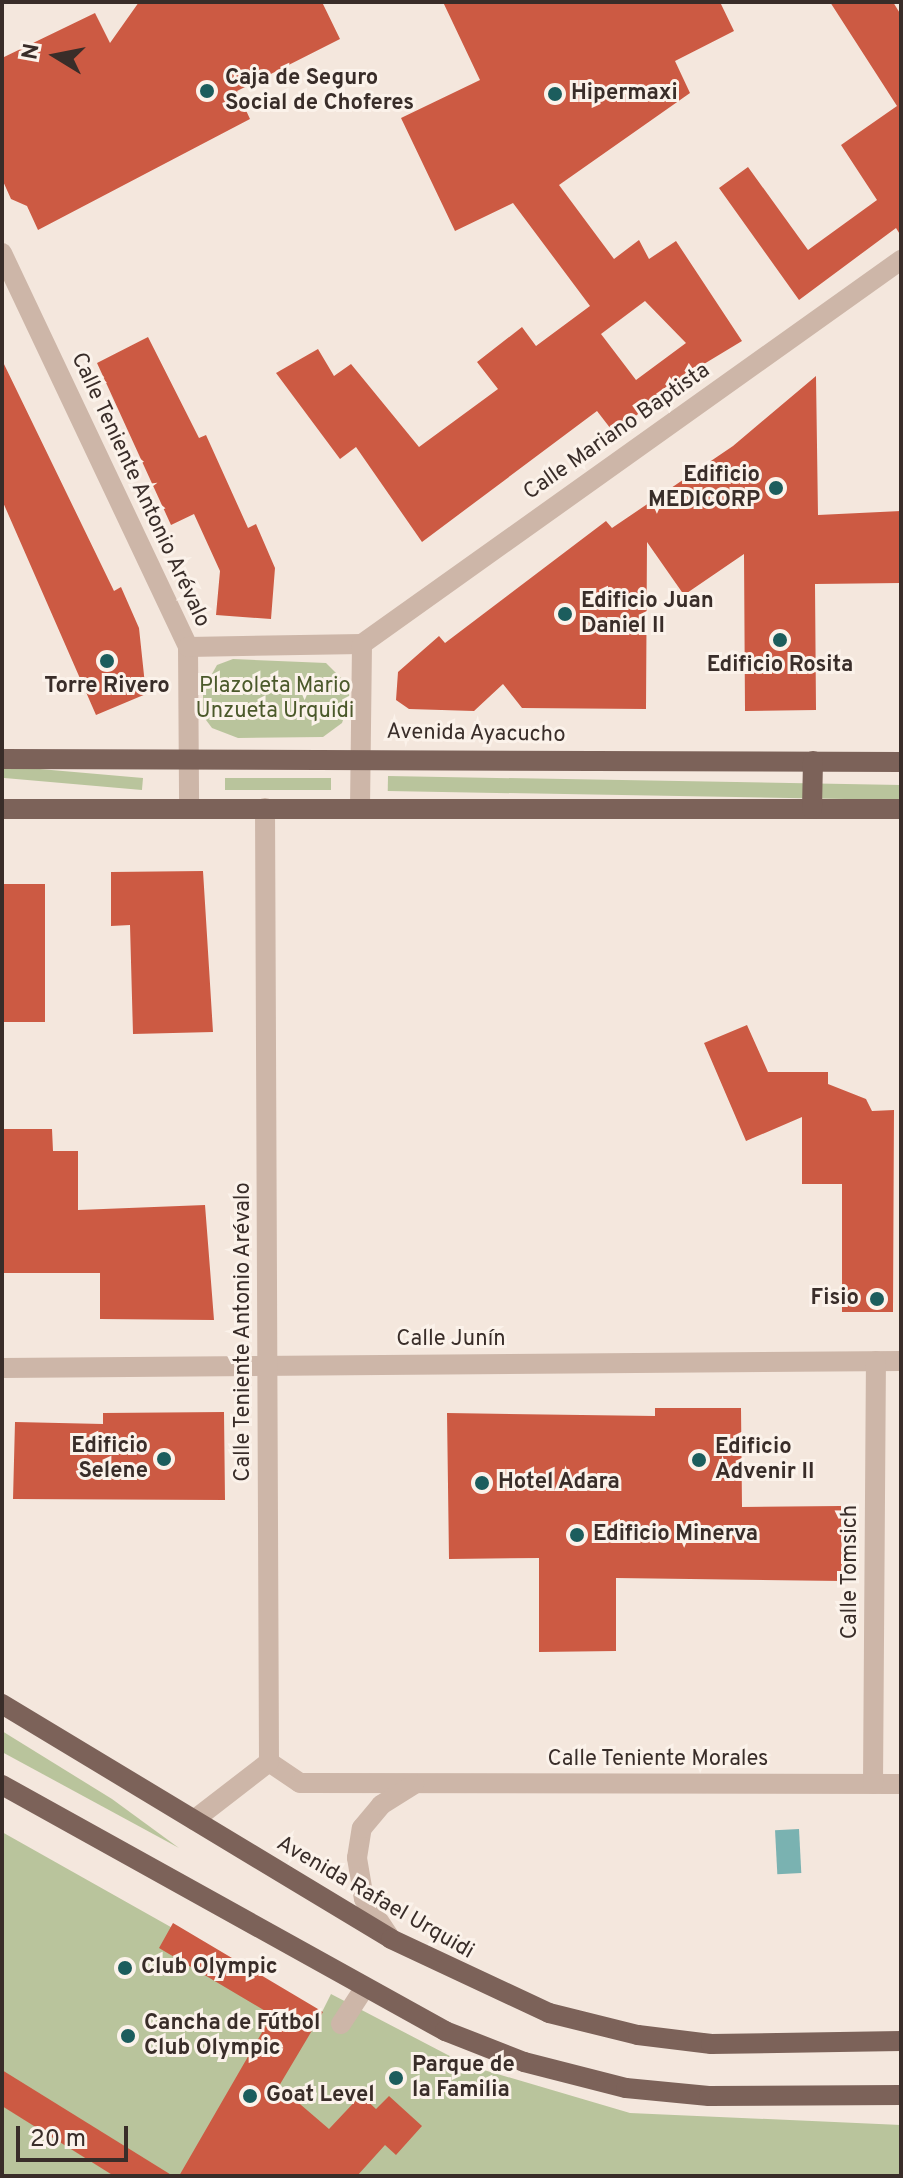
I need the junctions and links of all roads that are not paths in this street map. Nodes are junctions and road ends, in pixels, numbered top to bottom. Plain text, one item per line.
1 (2, 253) edge
2 (901, 260) edge
3 (362, 644) junction
4 (188, 647) junction
5 (188, 757) junction
6 (361, 757) junction
7 (2, 759) edge
8 (813, 761) junction
9 (901, 762) edge
10 (189, 808) junction
11 (265, 808) junction
12 (360, 808) junction
13 (2, 809) edge
14 (812, 809) junction
15 (901, 809) edge
16 (876, 1361) junction
17 (901, 1361) edge
18 (268, 1365) junction
19 (2, 1368) edge
20 (2, 1704) edge
21 (269, 1762) junction
22 (414, 1784) junction
23 (873, 1784) junction
24 (901, 1784) edge
25 (2, 1785) edge
26 (194, 1820) junction
27 (391, 1939) junction
28 (365, 1987) junction
29 (341, 2024) dead end
30 (901, 2041) edge
31 (901, 2095) edge

1 - 4 street, Calle Teniente Antonio Arévalo
2 - 3 street, Calle Mariano Baptista
3 - 4 street
3 - 6 street
4 - 5 street, Calle Teniente Antonio Arévalo
5 - 6 main road, Avenida Ayacucho
5 - 7 main road, Avenida Ayacucho
5 - 10 street, Calle Teniente Antonio Arévalo
6 - 8 main road, Avenida Ayacucho
6 - 12 street
8 - 9 main road, Avenida Ayacucho
8 - 14 main road
10 - 11 main road
10 - 13 main road
11 - 12 main road
11 - 18 street, Calle Teniente Antonio Arévalo
12 - 14 main road
14 - 15 main road
16 - 17 street, Calle Junín
16 - 18 street, Calle Junín
16 - 23 street, Calle Tomsich
18 - 19 street, Calle Junín
18 - 21 street, Calle Teniente Antonio Arévalo
20 - 26 main road, Avenida Rafael Urquidi
21 - 22 street, Calle Teniente Morales
21 - 26 street
22 - 23 street, Calle Teniente Morales
22 - 27 street
23 - 24 street, Calle Teniente Morales
25 - 28 main road
26 - 27 main road, Avenida Rafael Urquidi
27 - 30 main road, Avenida Rafael Urquidi
28 - 29 street
28 - 31 main road

